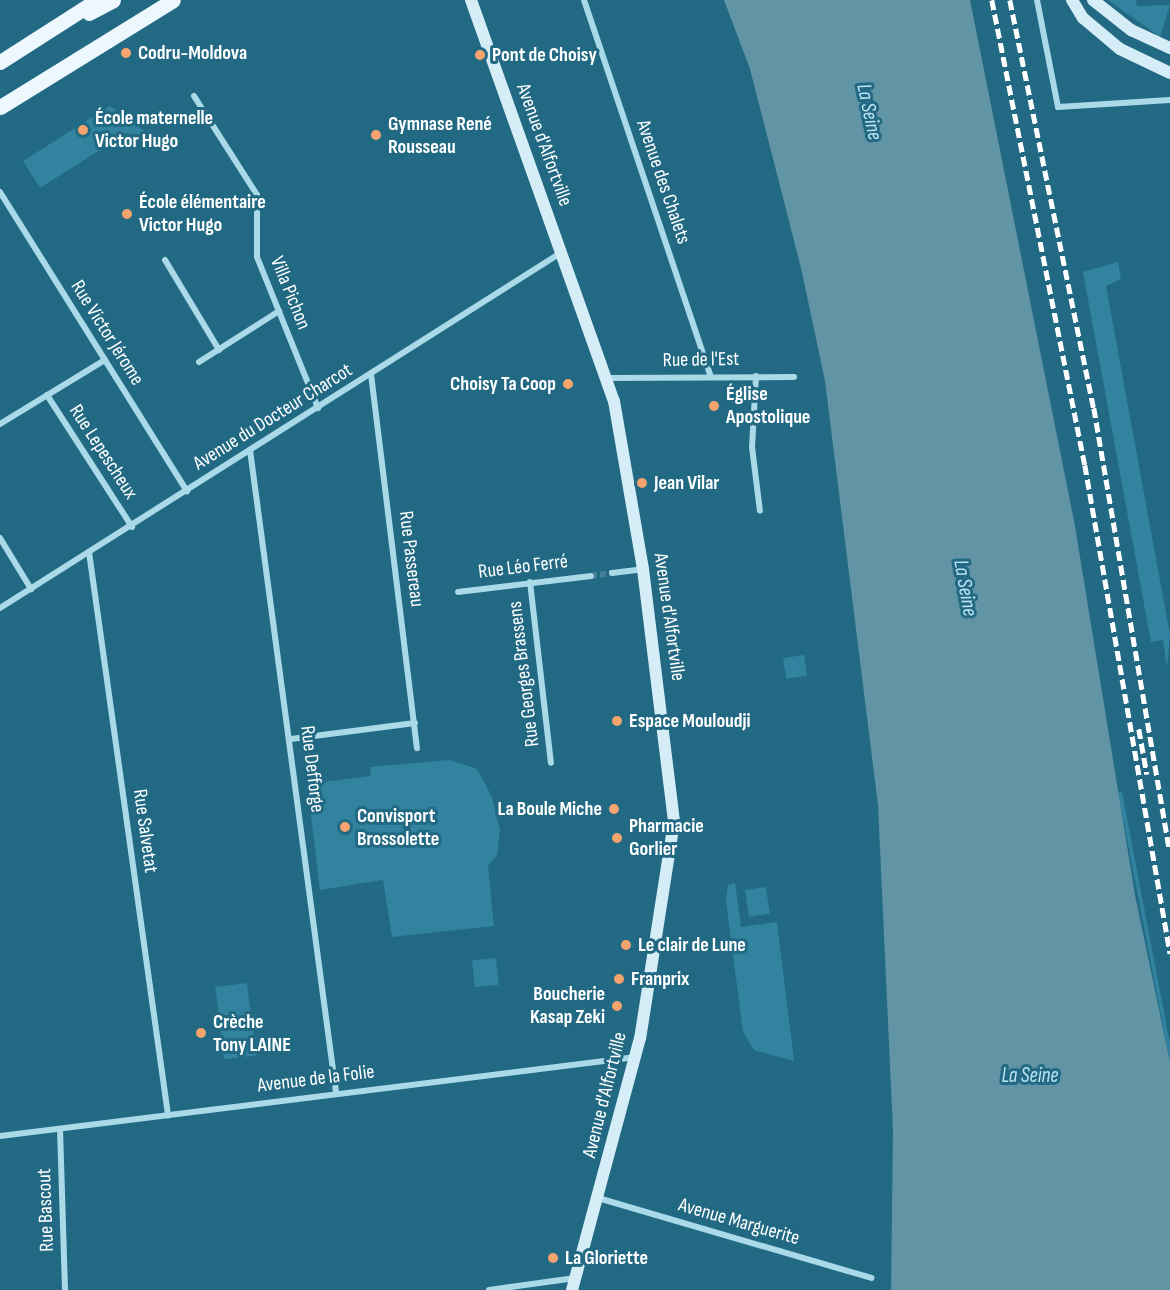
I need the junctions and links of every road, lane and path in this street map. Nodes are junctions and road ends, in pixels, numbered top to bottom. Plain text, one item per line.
1 (112, 0) edge
2 (155, 0) edge
3 (173, 0) edge
4 (471, 0) edge
5 (584, 0) edge
6 (1037, 0) edge
7 (1072, 0) edge
8 (1094, 0) edge
9 (98, 5) edge
10 (1170, 48) edge
11 (0, 62) edge
12 (59, 70) junction
13 (1170, 73) edge
14 (194, 96) dead end
15 (1170, 100) edge
16 (0, 107) edge
17 (0, 192) edge
18 (562, 252) junction
19 (165, 260) dead end
20 (279, 311) junction
21 (219, 350) junction
22 (105, 360) junction
23 (199, 362) dead end
24 (371, 374) junction
25 (710, 375) junction
26 (756, 376) junction
27 (794, 377) dead end
28 (608, 378) junction
29 (47, 395) junction
30 (318, 408) junction
31 (0, 424) edge
32 (250, 450) junction
33 (187, 491) junction
34 (760, 510) dead end
35 (132, 526) junction
36 (0, 538) edge
37 (89, 552) junction
38 (643, 569) junction
39 (612, 573) tunnel mouth
40 (591, 576) tunnel mouth
41 (530, 582) junction
42 (31, 589) junction
43 (458, 592) dead end
44 (0, 608) edge
45 (415, 723) junction
46 (291, 739) junction
47 (417, 748) dead end
48 (550, 763) dead end
49 (636, 1057) junction
50 (336, 1092) junction
51 (168, 1115) junction
52 (60, 1129) junction
53 (0, 1136) edge
54 (598, 1198) junction
55 (872, 1278) dead end
56 (574, 1284) edge
57 (65, 1290) edge
58 (489, 1290) edge

1 - 9 main road
2 - 12 main road
3 - 12 main road
4 - 18 main road, Avenue d'Alfortville
5 - 25 street, Avenue des Chalets
6 - 15 street
7 - 13 main road
8 - 10 main road
9 - 11 main road
12 - 16 main road
14 - 20 street, Villa Pichon
17 - 22 street, Rue Victor Jérome
18 - 24 street, Avenue du Docteur Charcot
18 - 28 main road, Avenue d'Alfortville
19 - 21 street
20 - 21 street
20 - 30 street, Villa Pichon
21 - 23 street
22 - 29 street
22 - 33 street, Rue Victor Jérome
24 - 30 street, Avenue du Docteur Charcot
24 - 45 street, Rue Passereau
25 - 26 street, Rue de l'Est
25 - 28 street, Rue de l'Est
26 - 27 street, Rue de l'Est
26 - 34 street
28 - 38 main road, Avenue d'Alfortville
29 - 31 street
29 - 35 street, Rue Lepescheux
30 - 32 street, Avenue du Docteur Charcot
32 - 33 street, Avenue du Docteur Charcot
32 - 46 street, Rue Defforge
33 - 35 street, Avenue du Docteur Charcot
35 - 37 street, Avenue du Docteur Charcot
36 - 42 street
37 - 42 street, Avenue du Docteur Charcot
37 - 51 street, Rue Salvetat
38 - 39 street
38 - 49 main road, Avenue d'Alfortville
40 - 41 street, Rue Léo Ferré
41 - 43 street, Rue Léo Ferré
41 - 48 street, Rue Georges Brassens
42 - 44 street, Avenue du Docteur Charcot
45 - 46 street
45 - 47 street, Rue Passereau
46 - 50 street, Rue Defforge
49 - 50 street, Avenue de la Folie
49 - 54 main road, Avenue d'Alfortville
50 - 51 street, Avenue de la Folie
51 - 52 street, Avenue de la Folie
52 - 53 street, Avenue de la Folie
52 - 57 street, Rue Bascout
54 - 55 street, Avenue Marguerite
54 - 56 main road, Avenue d'Alfortville
56 - 58 street

